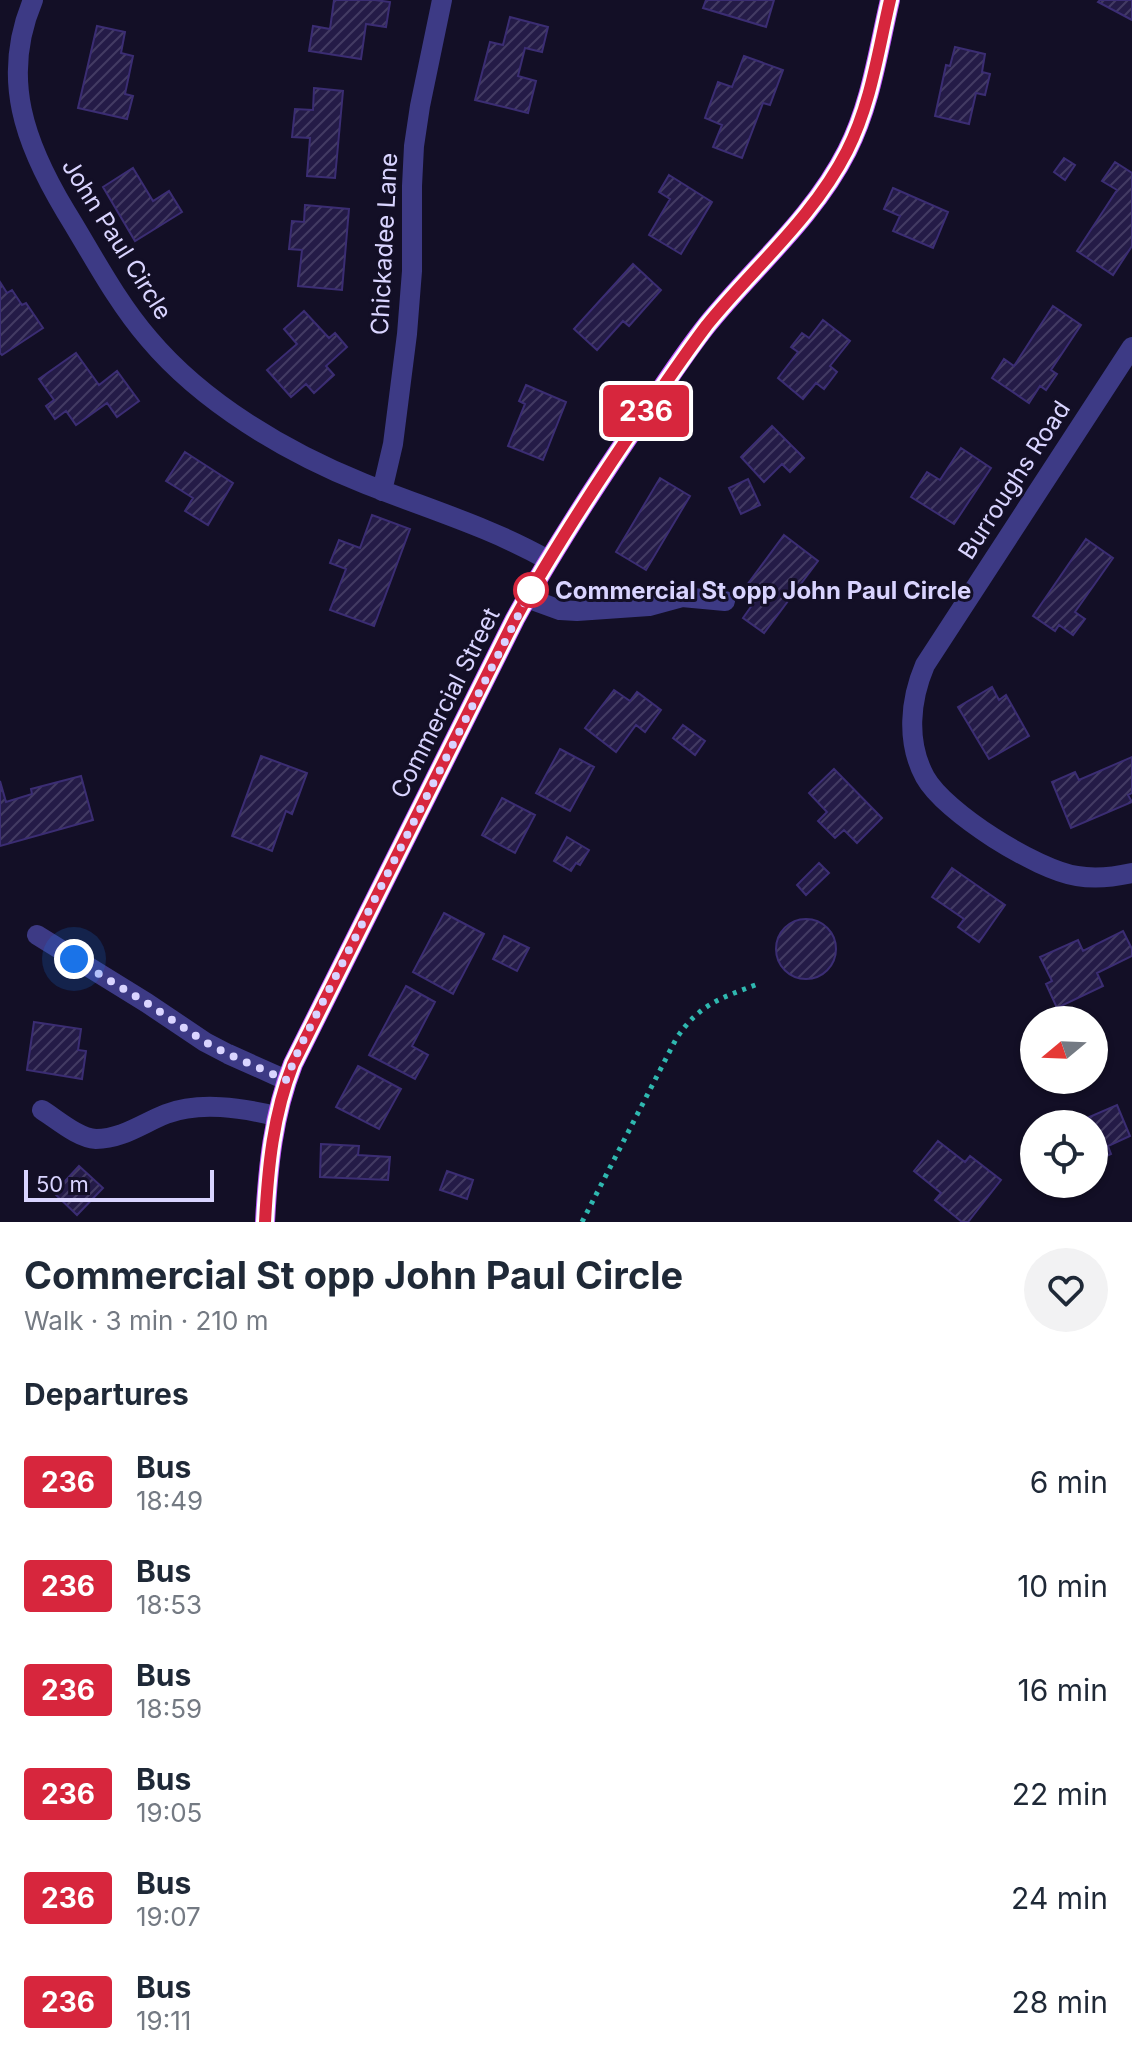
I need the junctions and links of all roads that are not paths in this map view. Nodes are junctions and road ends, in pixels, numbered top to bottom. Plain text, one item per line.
1 (33, 0) edge
2 (442, 0) edge
3 (890, 0) edge
4 (1132, 347) edge
5 (382, 491) junction
6 (548, 560) junction
7 (527, 598) junction
8 (725, 601) dead end
9 (1132, 873) edge
10 (37, 935) dead end
11 (286, 1080) junction
12 (42, 1110) dead end
13 (276, 1116) junction
14 (265, 1222) edge

1 - 5 street, John Paul Circle
2 - 5 street, Chickadee Lane
3 - 6 main road, Commercial Street
4 - 9 street, Burroughs Road
5 - 6 street, John Paul Circle
6 - 7 main road, Commercial Street
7 - 8 street
7 - 11 main road, Commercial Street
10 - 11 street
11 - 13 main road, Commercial Street
12 - 13 street
13 - 14 main road, Commercial Street

